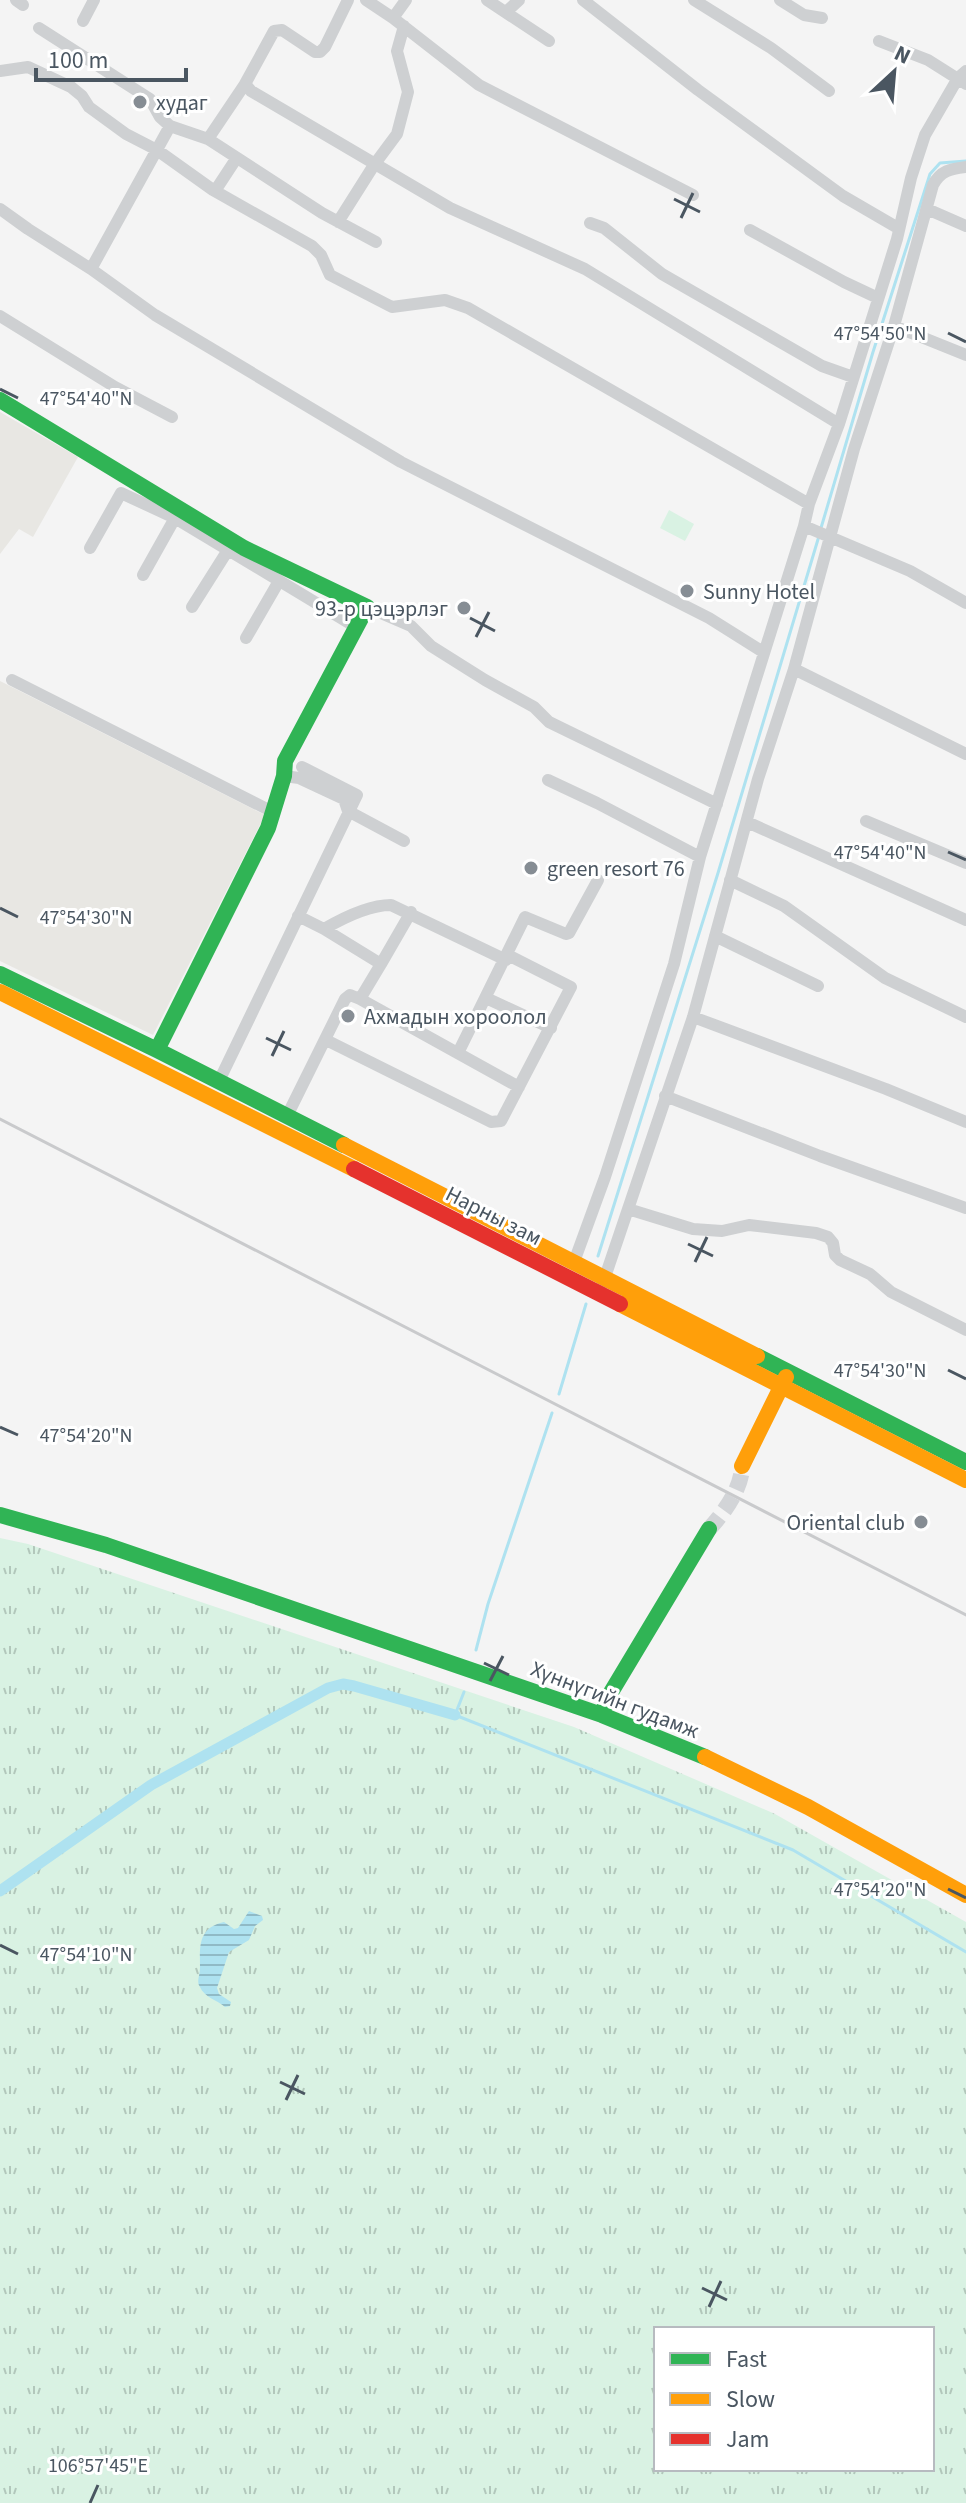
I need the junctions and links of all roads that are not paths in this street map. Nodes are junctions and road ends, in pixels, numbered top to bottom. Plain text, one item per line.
1 (94, 0) edge
2 (348, 0) edge
3 (366, 0) edge
4 (406, 0) edge
5 (487, 0) edge
6 (519, 0) edge
7 (694, 0) edge
8 (780, 0) edge
9 (589, 2) edge
10 (506, 12) junction
11 (822, 18) dead end
12 (83, 21) dead end
13 (398, 22) junction
14 (39, 28) dead end
15 (549, 41) dead end
16 (879, 41) dead end
17 (0, 71) edge
18 (963, 78) edge
19 (245, 84) junction
20 (829, 91) dead end
21 (170, 126) junction
22 (208, 139) junction
23 (157, 150) junction
24 (236, 159) junction
25 (374, 165) junction
26 (966, 167) edge
27 (215, 191) junction
28 (693, 195) dead end
29 (0, 209) edge
30 (927, 209) junction
31 (338, 222) junction
32 (590, 223) dead end
33 (966, 226) edge
34 (898, 228) junction
35 (750, 230) dead end
36 (376, 242) dead end
37 (91, 269) junction
38 (878, 298) junction
39 (0, 316) edge
40 (894, 326) junction
41 (966, 355) edge
42 (853, 377) junction
43 (0, 400) edge
44 (172, 417) dead end
45 (839, 424) junction
46 (809, 504) junction
47 (175, 518) junction
48 (808, 528) junction
49 (830, 536) junction
50 (90, 548) dead end
51 (228, 550) junction
52 (143, 575) dead end
53 (279, 581) junction
54 (966, 603) edge
55 (192, 607) dead end
56 (367, 607) junction
57 (356, 627) junction
58 (246, 638) dead end
59 (763, 652) junction
60 (794, 669) junction
61 (12, 680) dead end
62 (966, 754) edge
63 (302, 767) dead end
64 (284, 776) junction
65 (548, 780) dead end
66 (717, 804) junction
67 (348, 811) junction
68 (273, 812) junction
69 (866, 821) dead end
70 (747, 822) junction
71 (404, 841) dead end
72 (700, 857) junction
73 (966, 863) edge
74 (598, 880) dead end
75 (730, 880) junction
76 (411, 912) junction
77 (298, 916) junction
78 (966, 920) edge
79 (324, 929) junction
80 (715, 936) junction
81 (507, 957) junction
82 (381, 964) junction
83 (0, 974) edge
84 (818, 986) dead end
85 (0, 992) edge
86 (486, 998) junction
87 (360, 999) junction
88 (693, 1017) junction
89 (966, 1017) edge
90 (551, 1028) junction
91 (326, 1040) junction
92 (157, 1050) junction
93 (458, 1053) junction
94 (219, 1081) junction
95 (519, 1087) junction
96 (665, 1096) junction
97 (287, 1116) junction
98 (966, 1122) edge
99 (966, 1208) edge
100 (628, 1209) junction
101 (574, 1262) junction
102 (602, 1286) junction
103 (966, 1330) edge
104 (785, 1379) junction
105 (966, 1462) edge
106 (742, 1466) tunnel mouth
107 (966, 1480) edge
108 (0, 1515) edge
109 (709, 1529) tunnel mouth
110 (602, 1715) junction
111 (966, 1895) edge

1 - 12 street
2 - 19 street
3 - 13 street
4 - 13 street
5 - 10 street
6 - 10 street
7 - 20 street
8 - 11 street
9 - 34 street
10 - 15 street
13 - 25 street
13 - 28 street
14 - 21 street
16 - 18 street
17 - 23 street
18 - 34 street
19 - 22 street
19 - 25 street
21 - 22 street
21 - 23 street
22 - 24 street
23 - 27 street
23 - 37 street
24 - 27 street
24 - 31 street
25 - 31 street
25 - 45 street
26 - 30 street
27 - 46 street
29 - 37 street
30 - 33 street
30 - 40 street
31 - 36 street
32 - 42 street
34 - 38 street
35 - 38 street
37 - 59 street
38 - 42 street
39 - 44 street
40 - 41 street
40 - 49 street
42 - 45 street
43 - 56 main road
45 - 46 street
46 - 48 street
47 - 50 street
47 - 51 street
47 - 52 street
48 - 49 street
48 - 59 street
49 - 54 street
49 - 60 street
51 - 53 street
51 - 55 street
53 - 57 street
53 - 58 street
56 - 57 main road
56 - 66 street
57 - 64 main road
59 - 66 street
60 - 62 street
60 - 70 street
61 - 68 street
63 - 67 street
64 - 67 street
64 - 68 main road
65 - 72 street
66 - 72 street
67 - 71 street
67 - 77 street
68 - 92 main road
69 - 73 street
70 - 75 street
70 - 78 street
72 - 101 street
74 - 81 street
75 - 80 street
75 - 89 street
76 - 79 street
76 - 81 street
76 - 82 street
77 - 79 street
77 - 94 street
79 - 82 street
80 - 84 street
80 - 88 street
81 - 86 street
81 - 90 street
82 - 87 street
83 - 92 main road, Нарны зам
85 - 102 main road, Нарны зам
86 - 90 street
86 - 93 street
87 - 91 street
87 - 93 street
88 - 96 street
88 - 98 street
90 - 95 street
91 - 95 street
91 - 97 street
92 - 94 main road, Нарны зам
93 - 95 street
94 - 97 main road, Нарны зам
96 - 99 street
96 - 100 street
97 - 101 main road, Нарны зам
100 - 102 street
100 - 103 street
101 - 102 main road, Нарны зам
102 - 104 main road, Нарны зам
104 - 105 main road, Нарны зам
104 - 106 main road
104 - 107 main road, Нарны зам
108 - 110 main road, Хүннүгийн гудамж
109 - 110 main road
110 - 111 main road, Хүннүгийн гудамж

